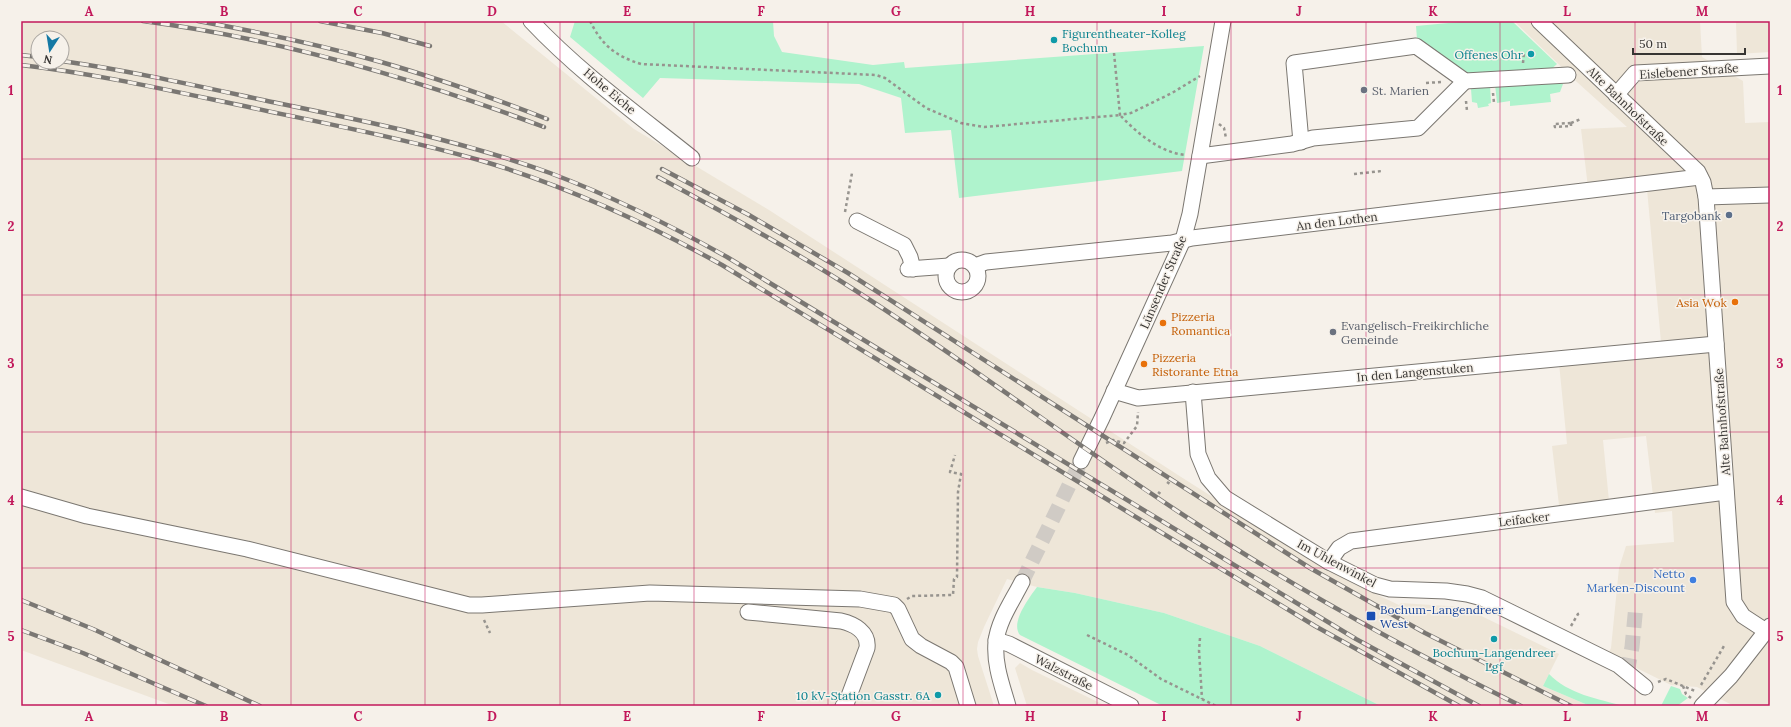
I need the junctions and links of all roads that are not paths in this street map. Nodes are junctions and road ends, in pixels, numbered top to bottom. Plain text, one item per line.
1 (531, 21) edge
2 (1223, 21) edge
3 (1539, 21) edge
4 (1770, 66) edge
5 (1568, 75) dead end
6 (1465, 81) junction
7 (1616, 95) junction
8 (1301, 142) junction
9 (1200, 156) junction
10 (692, 158) dead end
11 (1700, 177) junction
12 (1770, 195) edge
13 (1706, 197) junction
14 (857, 221) road end
15 (1183, 240) junction
16 (949, 266) junction
17 (975, 266) junction
18 (1716, 344) junction
19 (1114, 391) junction
20 (1193, 392) junction
21 (1081, 461) tunnel mouth
22 (1726, 492) junction
23 (21, 497) edge
24 (1329, 562) junction
25 (1022, 582) tunnel mouth
26 (748, 612) dead end
27 (1768, 628) edge
28 (996, 640) junction
29 (1645, 687) dead end
30 (1705, 703) edge
31 (848, 705) edge
32 (968, 706) edge
33 (1008, 706) edge
34 (1130, 706) edge

1 - 10 street, Hohe Eiche
2 - 9 street, Lünsender Straße
3 - 7 street, Alte Bahnhofstraße
4 - 7 street, Eislebener Straße
5 - 6 street
6 - 8 street
6 - 8 street
7 - 11 street, Alte Bahnhofstraße
8 - 9 street
9 - 15 street, Lünsender Straße
11 - 13 street, Alte Bahnhofstraße
11 - 15 street, An den Lothen
12 - 13 street
13 - 18 street, Alte Bahnhofstraße
14 - 16 street
15 - 17 street, An den Lothen
15 - 19 street, Lünsender Straße
16 - 17 street, An den Lothen
16 - 17 street
18 - 20 street, In den Langenstuken
18 - 22 street, Alte Bahnhofstraße
19 - 20 street, In den Langenstuken
19 - 21 street, Lünsender Straße
20 - 24 street, Im Uhlenwinkel
22 - 24 street, Leifacker
22 - 27 street, Alte Bahnhofstraße
23 - 32 street
24 - 29 street, Im Uhlenwinkel
25 - 28 street
26 - 31 street
27 - 30 street
28 - 33 street
28 - 34 street, Walzstraße

